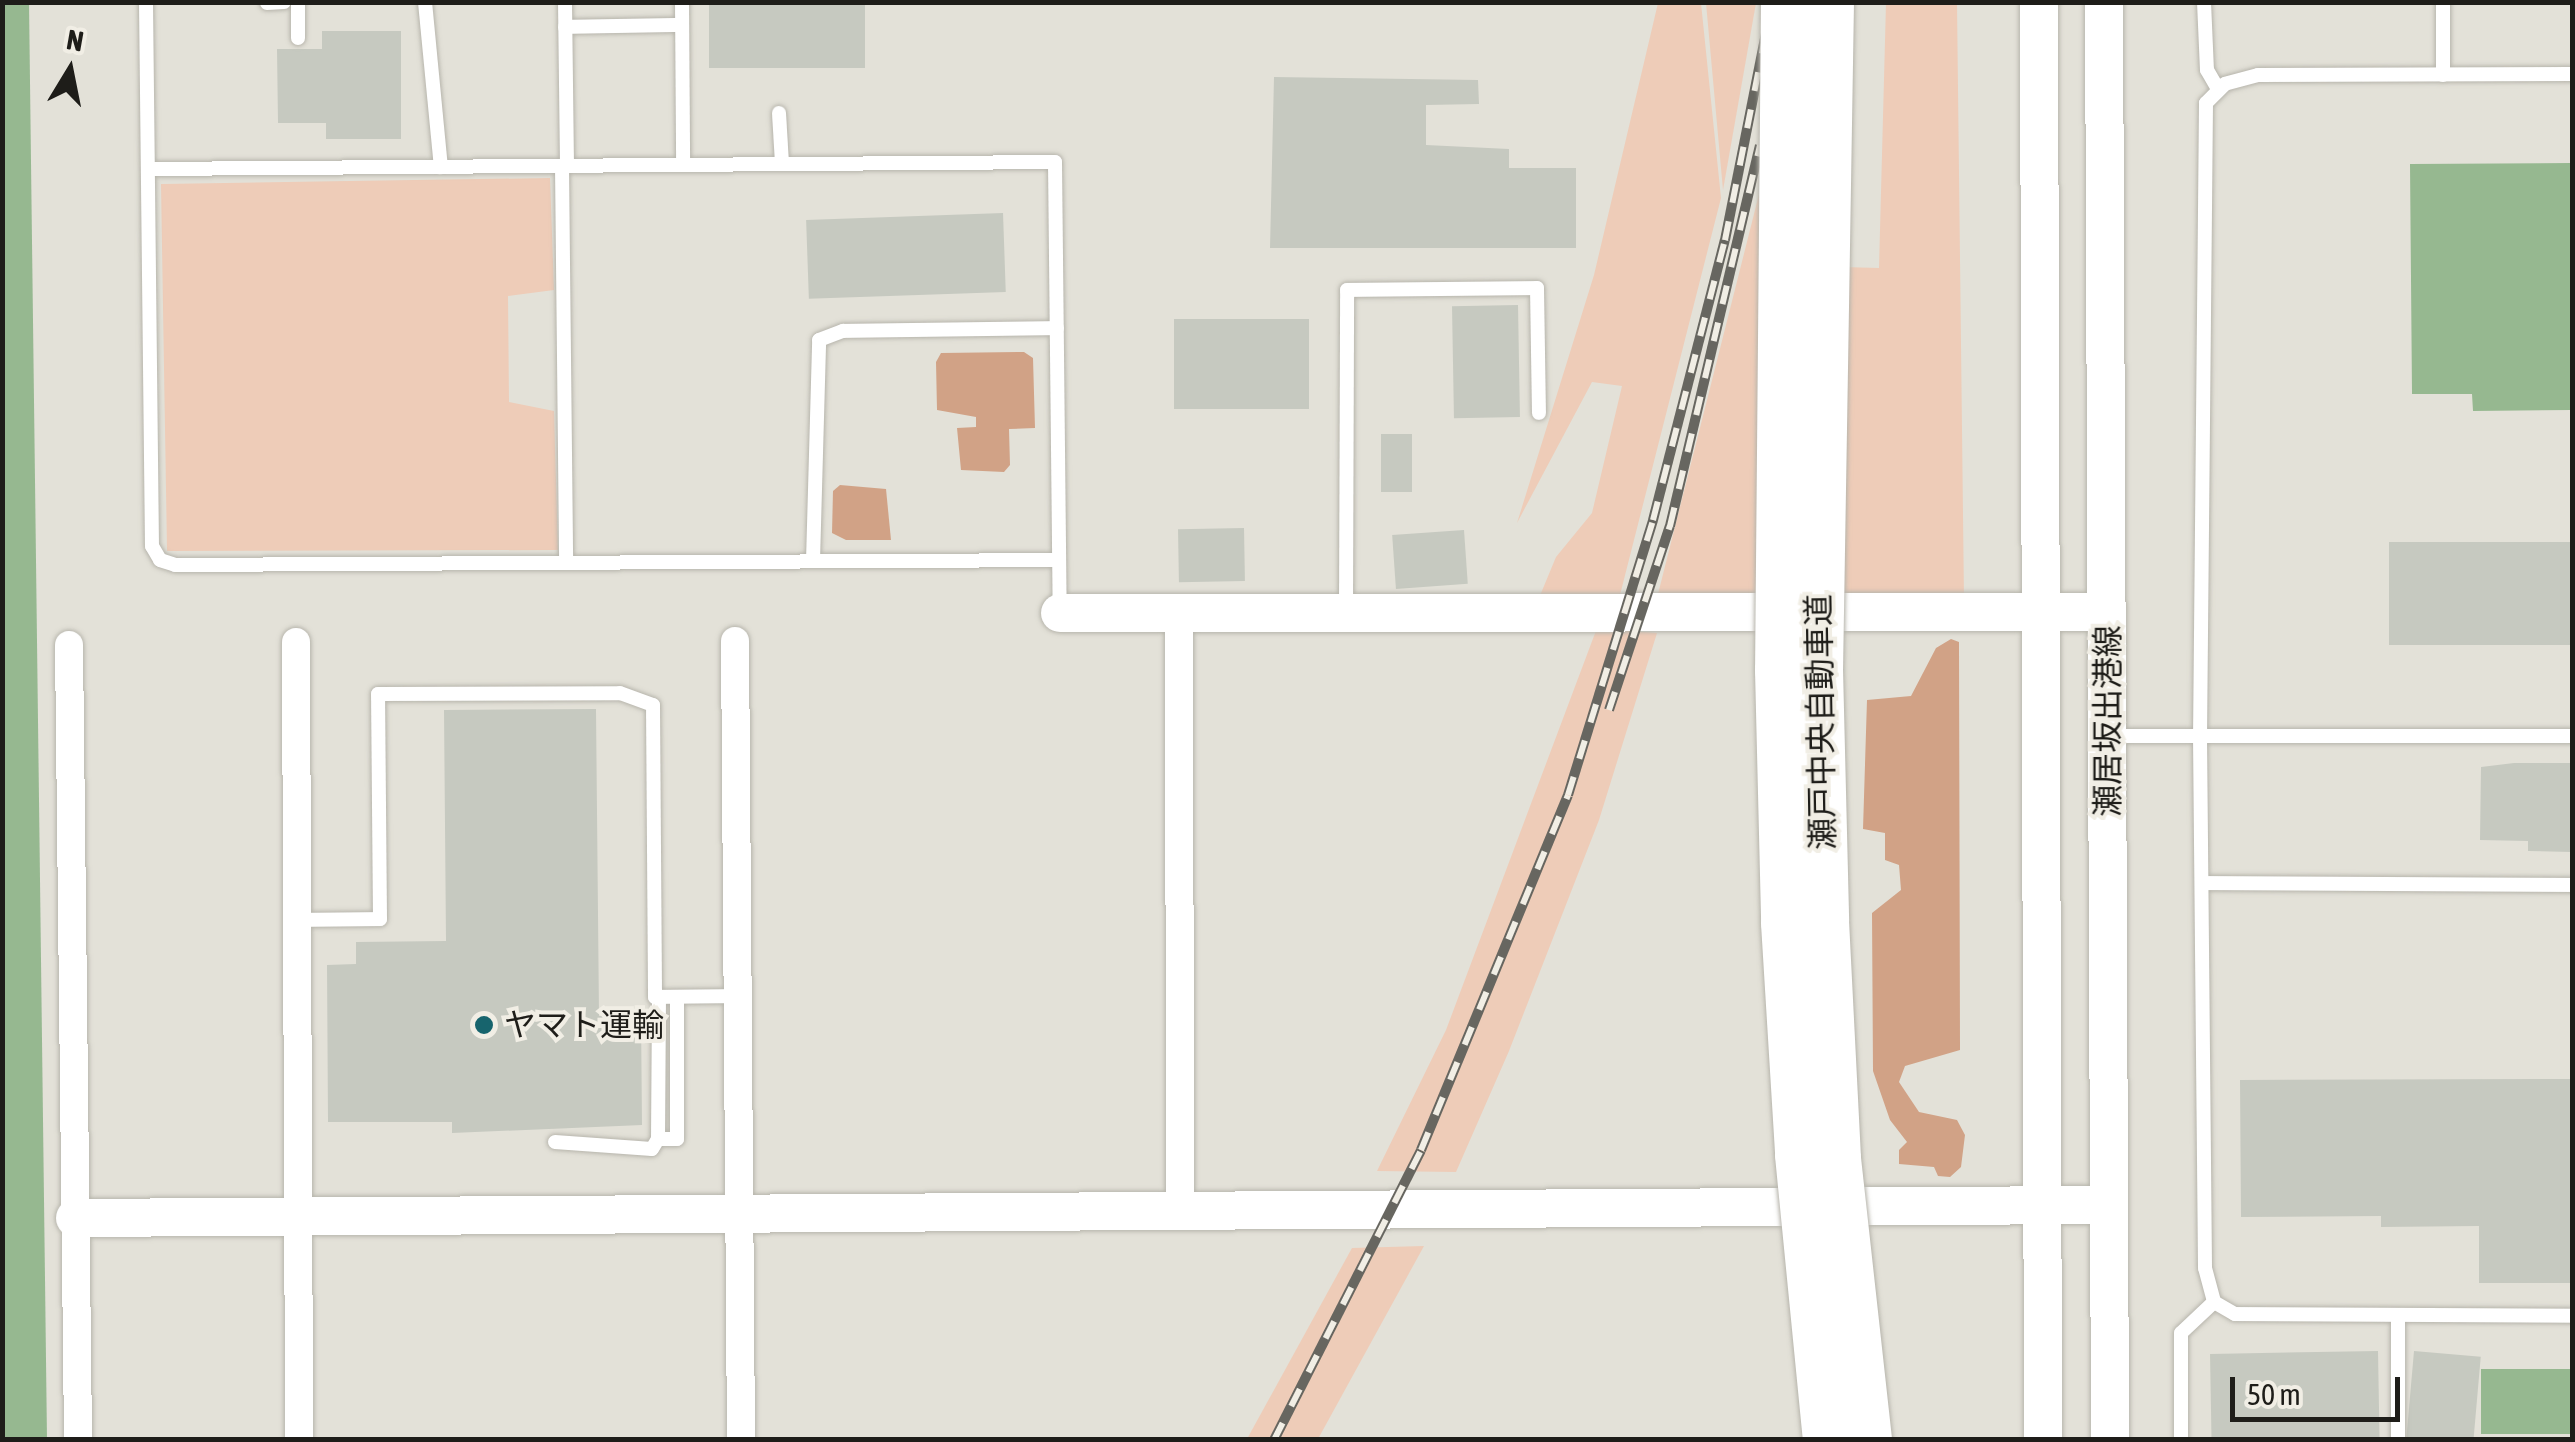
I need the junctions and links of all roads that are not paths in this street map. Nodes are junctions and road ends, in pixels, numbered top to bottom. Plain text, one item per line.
1 (146, 2) edge
2 (284, 2) edge
3 (298, 2) edge
4 (424, 2) edge
5 (565, 2) edge
6 (682, 2) edge
7 (1786, 2) edge
8 (1829, 2) edge
9 (2039, 2) edge
10 (2104, 2) edge
11 (2204, 2) edge
12 (2443, 2) edge
13 (267, 3) edge
14 (682, 25) junction
15 (566, 27) junction
16 (298, 38) dead end
17 (2572, 74) edge
18 (2444, 75) junction
19 (2218, 88) junction
20 (780, 114) dead end
21 (782, 164) junction
22 (683, 165) junction
23 (564, 166) junction
24 (441, 167) junction
25 (148, 170) junction
26 (1057, 328) junction
27 (1539, 414) dead end
28 (1060, 560) junction
29 (813, 562) junction
30 (566, 563) junction
31 (2107, 612) junction
32 (1060, 613) joint
33 (1179, 613) junction
34 (1346, 613) junction
35 (2041, 613) junction
36 (735, 641) dead end
37 (296, 642) dead end
38 (69, 645) dead end
39 (2108, 736) junction
40 (2200, 736) junction
41 (2572, 736) edge
42 (2202, 883) junction
43 (2572, 885) edge
44 (297, 920) junction
45 (738, 996) junction
46 (659, 997) junction
47 (677, 997) junction
48 (658, 1139) junction
49 (555, 1142) dead end
50 (2109, 1205) junction
51 (2042, 1206) junction
52 (1180, 1211) junction
53 (740, 1214) junction
54 (298, 1216) junction
55 (76, 1218) junction
56 (2214, 1302) junction
57 (2398, 1315) junction
58 (2572, 1316) edge
59 (78, 1440) edge
60 (299, 1440) edge
61 (741, 1440) edge
62 (1828, 1440) edge
63 (1867, 1440) edge
64 (2044, 1440) edge
65 (2110, 1440) edge
66 (2181, 1440) edge
67 (2398, 1440) edge

1 - 25 lane
2 - 13 lane
3 - 16 lane
4 - 24 lane
5 - 15 lane
6 - 14 lane
7 - 62 highway, 瀬戸中央自動車道, bridge
8 - 63 highway, 瀬戸中央自動車道, bridge
9 - 35 street, 瀬居坂出港線
10 - 31 street, 瀬居坂出港線
11 - 19 lane
12 - 18 lane
14 - 15 lane
14 - 22 lane
15 - 23 lane
17 - 18 lane
18 - 19 lane
19 - 40 lane
20 - 21 lane
21 - 22 lane
21 - 26 lane
22 - 23 lane
23 - 24 lane
23 - 30 lane
24 - 25 lane
25 - 30 lane
26 - 28 lane
26 - 29 lane
27 - 34 lane
28 - 29 lane
28 - 32 lane
29 - 30 lane
31 - 35 street
31 - 39 street, 瀬居坂出港線
32 - 33 street
33 - 34 street
33 - 52 street
34 - 35 street
35 - 51 street, 瀬居坂出港線
36 - 45 street
37 - 44 street
38 - 55 street
39 - 40 lane
39 - 50 street, 瀬居坂出港線
40 - 41 lane
40 - 42 lane
42 - 43 lane
42 - 56 lane
44 - 46 lane
44 - 54 street
45 - 47 lane
45 - 53 street
46 - 47 lane
46 - 48 lane
47 - 48 lane
48 - 49 lane
50 - 51 street
50 - 65 street, 瀬居坂出港線
51 - 52 street
51 - 64 street, 瀬居坂出港線
52 - 53 street
53 - 54 street
53 - 61 street
54 - 55 street
54 - 60 street
55 - 59 street
56 - 57 lane
56 - 66 lane
57 - 58 lane
57 - 67 lane

